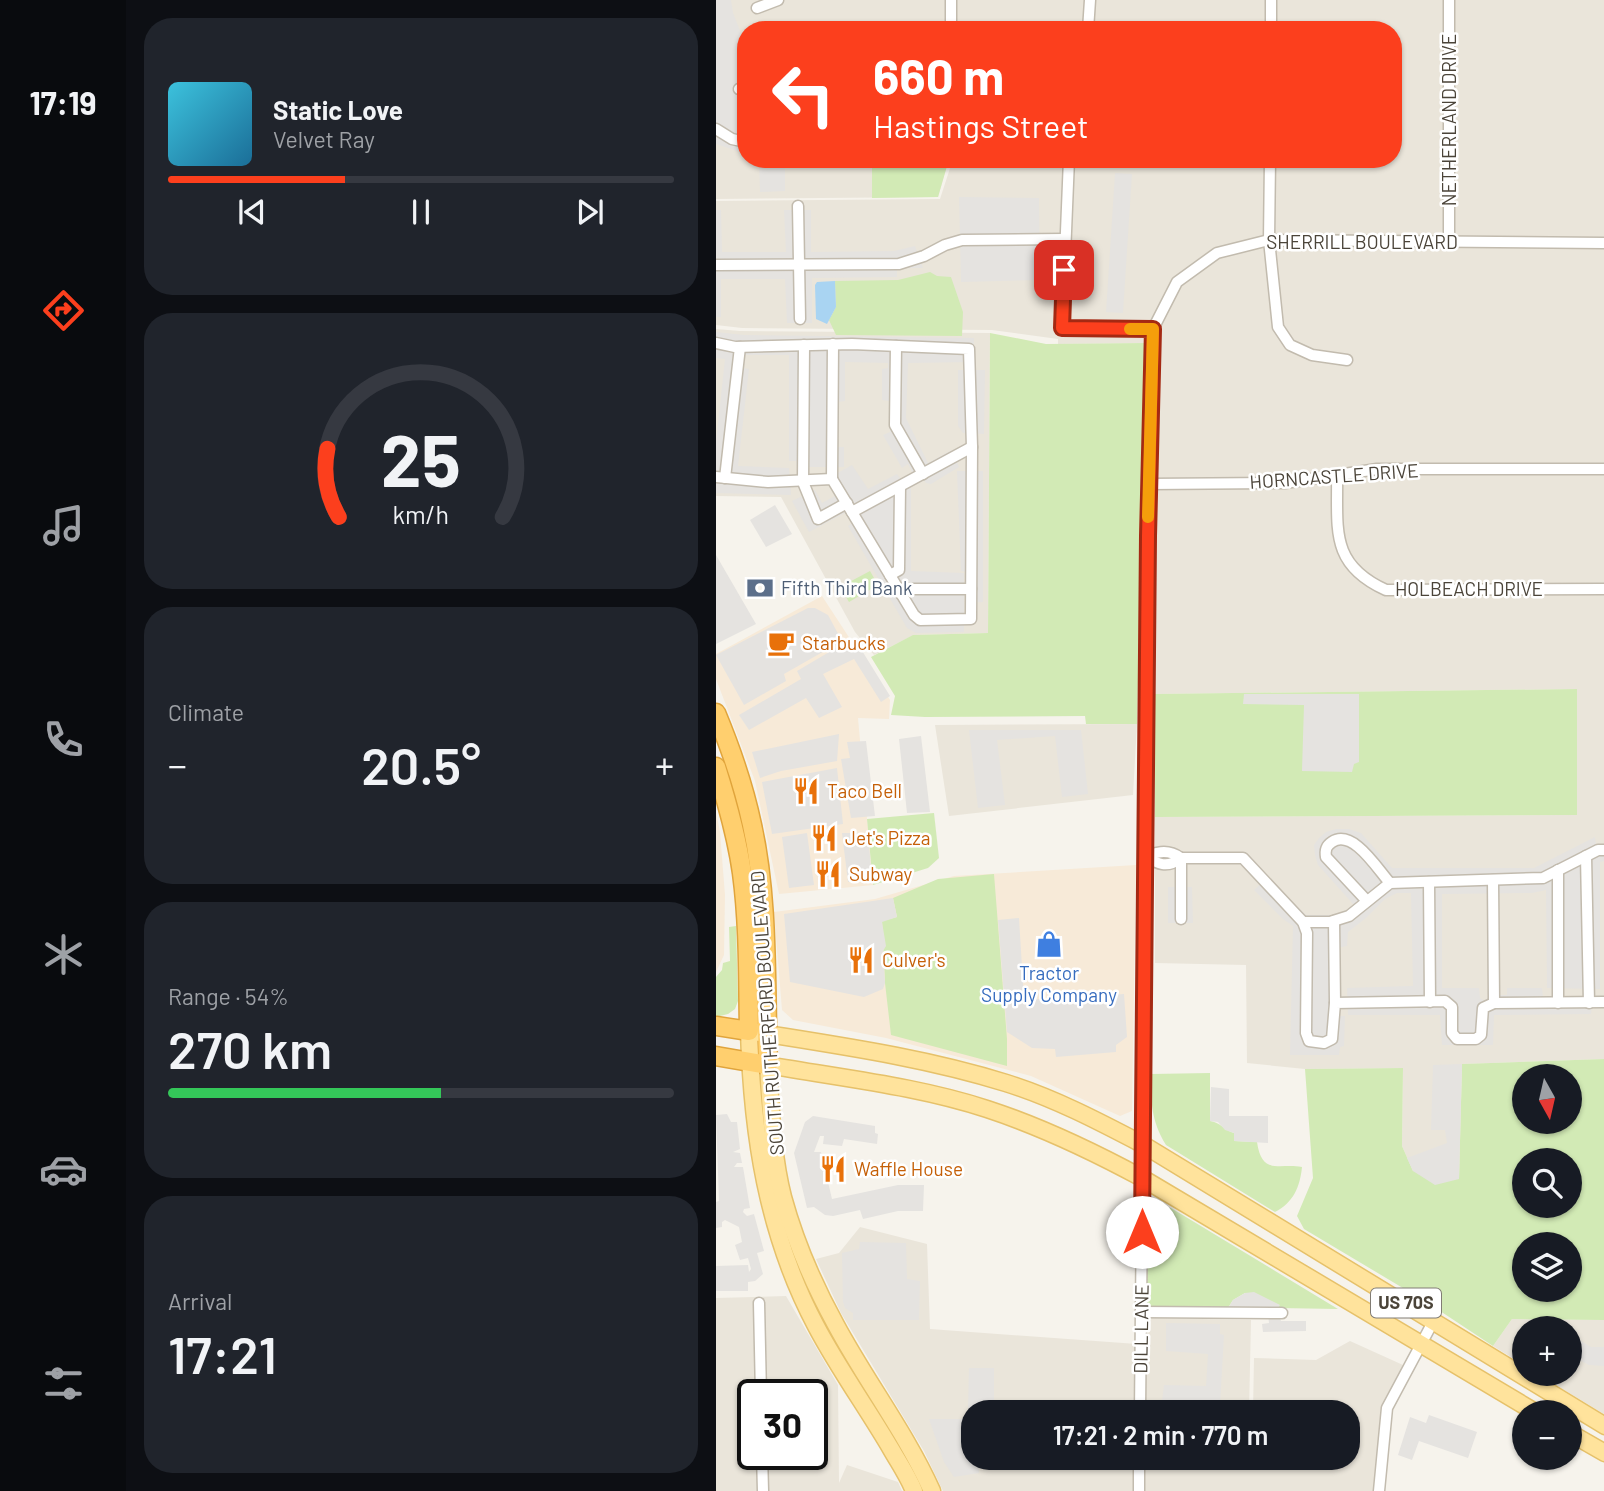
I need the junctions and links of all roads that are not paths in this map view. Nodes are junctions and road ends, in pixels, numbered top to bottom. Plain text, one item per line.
1 (778, 0) edge
2 (951, 0) edge
3 (1089, 0) edge
4 (1271, 0) edge
5 (1449, 0) edge
6 (757, 8) dead end
7 (952, 21) edge
8 (1088, 21) edge
9 (1271, 21) edge
10 (716, 129) edge
11 (737, 140) edge
12 (1068, 168) edge
13 (1270, 168) edge
14 (798, 206) dead end
15 (1064, 239) junction
16 (1269, 240) junction
17 (1449, 241) junction
18 (1604, 243) edge
19 (716, 265) edge
20 (799, 265) junction
21 (800, 319) dead end
22 (1153, 329) junction
23 (716, 343) edge
24 (833, 344) junction
25 (804, 345) junction
26 (896, 346) junction
27 (740, 347) junction
28 (1347, 360) dead end
29 (1151, 364) joint
30 (972, 447) junction
31 (1604, 469) edge
32 (923, 474) junction
33 (1337, 475) junction
34 (720, 478) edge
35 (832, 479) junction
36 (803, 482) junction
37 (1149, 484) junction
38 (900, 487) junction
39 (847, 503) junction
40 (852, 512) junction
41 (890, 575) junction
42 (971, 589) junction
43 (1604, 589) edge
44 (901, 594) junction
45 (716, 713) edge
46 (716, 767) edge
47 (1604, 850) edge
48 (1144, 856) junction
49 (1586, 856) junction
50 (1180, 858) junction
51 (1558, 870) junction
52 (1493, 880) junction
53 (1429, 882) junction
54 (1390, 883) junction
55 (1367, 901) junction
56 (1181, 919) dead end
57 (1334, 921) junction
58 (1303, 922) junction
59 (1430, 1002) junction
60 (1336, 1003) junction
61 (1494, 1003) junction
62 (1558, 1003) junction
63 (1589, 1003) junction
64 (1604, 1003) edge
65 (716, 1026) edge
66 (758, 1033) junction
67 (716, 1056) edge
68 (759, 1063) junction
69 (1142, 1144) junction
70 (1142, 1178) junction
71 (759, 1303) dead end
72 (1141, 1312) junction
73 (1282, 1313) dead end
74 (1434, 1320) junction
75 (1421, 1345) junction
76 (761, 1379) edge
77 (1140, 1400) edge
78 (1515, 1400) edge
79 (1604, 1426) edge
80 (1582, 1440) edge
81 (1604, 1453) edge
82 (762, 1470) edge
83 (1139, 1470) edge
84 (763, 1491) edge
85 (914, 1491) edge
86 (932, 1491) edge
87 (1139, 1491) edge
88 (1379, 1491) edge

1 - 6 street
2 - 7 street
3 - 8 street
4 - 9 street
5 - 17 street, NETHERLAND DRIVE
10 - 11 street
12 - 15 street
13 - 16 street
14 - 20 street
15 - 20 street
15 - 22 street
16 - 17 street, SHERRILL BOULEVARD
16 - 22 street, SHERRILL BOULEVARD
16 - 28 street
17 - 18 street, SHERRILL BOULEVARD
19 - 20 street
20 - 21 street
22 - 29 street, SHERRILL BOULEVARD
23 - 27 street
24 - 25 street
24 - 26 street
24 - 35 street
25 - 27 street
25 - 36 street
26 - 30 street
26 - 32 street
27 - 34 street
29 - 37 street, DILL LANE
30 - 32 street
30 - 42 street
31 - 33 street, HORNCASTLE DRIVE
32 - 38 street
33 - 37 street, HORNCASTLE DRIVE
33 - 43 street, HOLBEACH DRIVE
34 - 36 street
35 - 36 street
35 - 39 street
36 - 39 street
37 - 48 street, DILL LANE
38 - 40 street
38 - 41 street
39 - 40 street
40 - 41 street
41 - 44 street
42 - 44 street
42 - 44 street
45 - 66 highway, SOUTH RUTHERFORD BOULEVARD
46 - 66 highway, SOUTH RUTHERFORD BOULEVARD
47 - 49 street
48 - 50 street
48 - 69 street, DILL LANE
49 - 51 street
49 - 63 street
50 - 56 street
50 - 58 street
51 - 52 street
51 - 62 street
52 - 53 street
52 - 61 street
53 - 54 street
53 - 59 street
54 - 55 street
54 - 55 street
55 - 57 street
57 - 58 street
57 - 60 street
58 - 60 street
59 - 60 street
59 - 61 street
61 - 62 street
62 - 63 street
63 - 64 street
65 - 66 highway, US 70S
66 - 68 highway, SOUTH RUTHERFORD BOULEVARD
66 - 69 main road, US 70S
67 - 68 highway, US 70S
68 - 70 main road, US 70S
68 - 85 main road, SOUTH RUTHERFORD BOULEVARD
68 - 86 main road, SOUTH RUTHERFORD BOULEVARD
69 - 70 street, DILL LANE
69 - 74 main road, US 70S
70 - 72 street, DILL LANE
70 - 75 main road, US 70S
71 - 76 street
72 - 73 street
72 - 77 street, DILL LANE
74 - 75 street
74 - 79 main road, US 70S
75 - 78 main road, US 70S
75 - 88 street
80 - 81 main road
82 - 84 street
83 - 87 street

